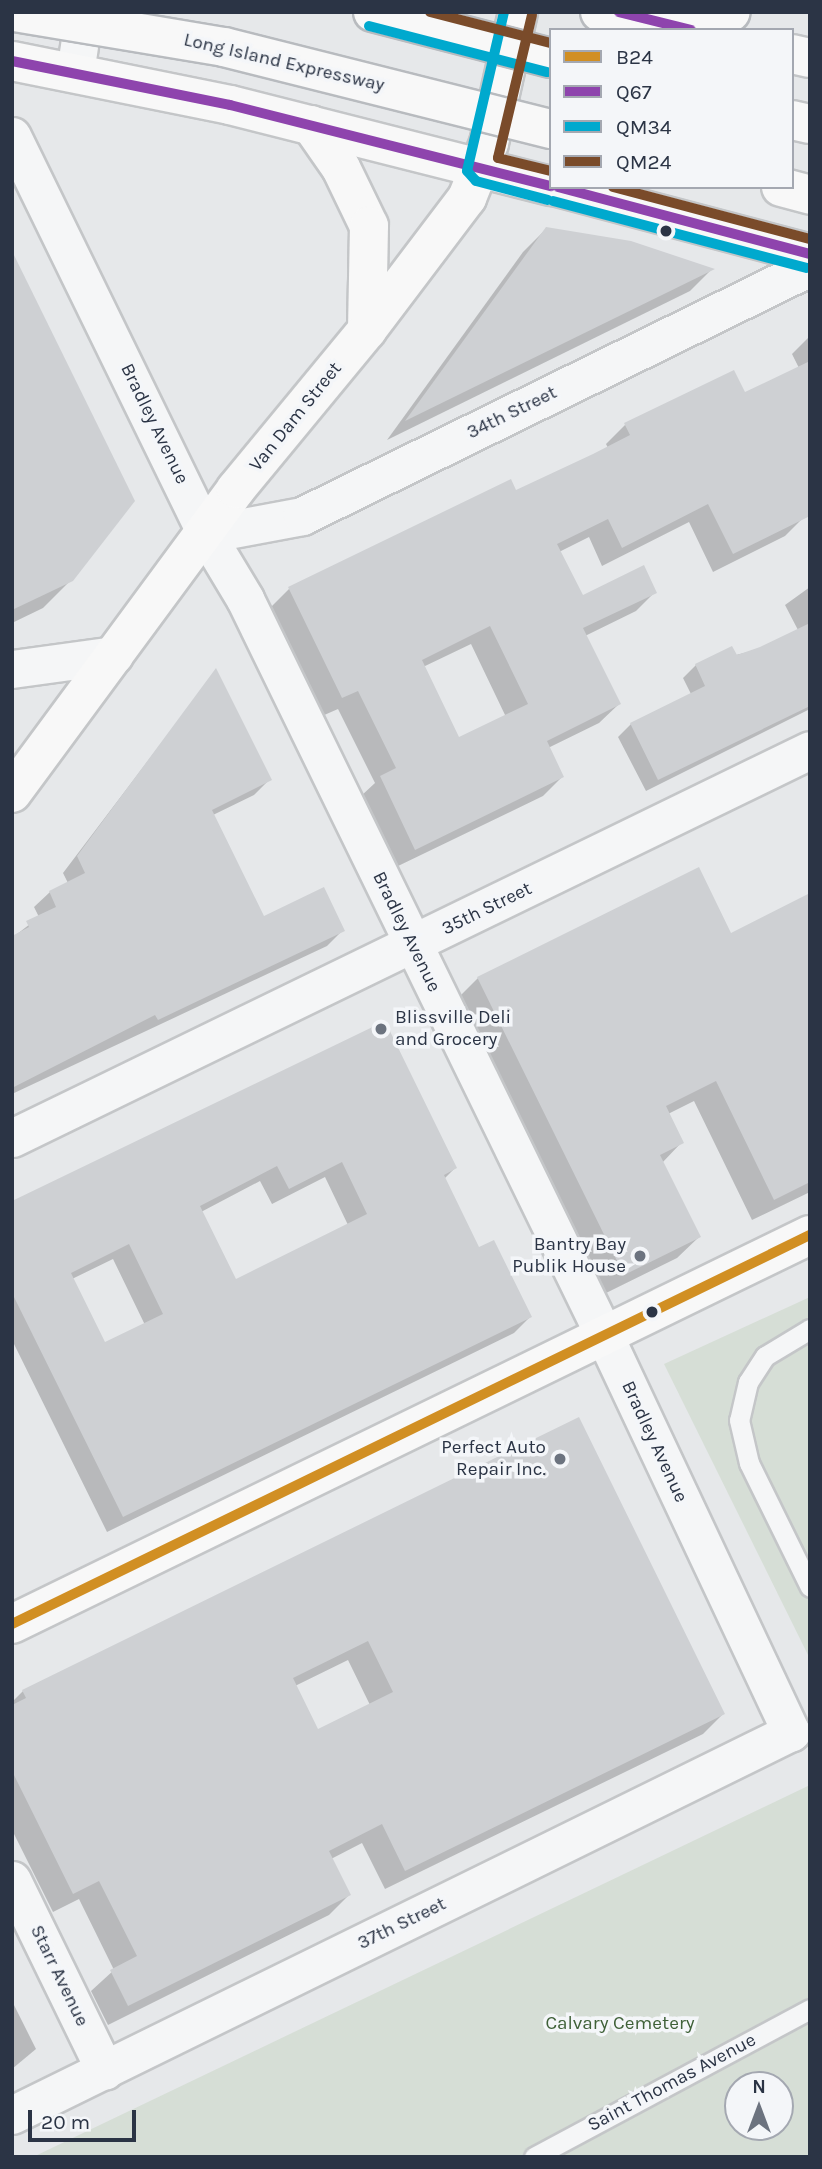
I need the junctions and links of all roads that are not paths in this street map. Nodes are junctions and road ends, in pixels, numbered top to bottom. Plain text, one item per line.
1 (15, 12) edge
2 (85, 12) edge
3 (373, 12) edge
4 (518, 12) edge
5 (600, 12) edge
6 (618, 12) edge
7 (731, 12) edge
8 (684, 28) edge
9 (549, 57) edge
10 (12, 61) edge
11 (75, 73) junction
12 (311, 125) junction
13 (549, 128) edge
14 (12, 136) edge
15 (481, 168) junction
16 (21, 178) edge
17 (549, 185) edge
18 (564, 189) edge
19 (788, 189) edge
20 (810, 195) edge
21 (810, 254) edge
22 (810, 267) edge
23 (367, 330) junction
24 (206, 534) junction
25 (114, 656) junction
26 (12, 670) edge
27 (810, 750) edge
28 (12, 793) edge
29 (413, 945) junction
30 (12, 1138) edge
31 (810, 1235) edge
32 (810, 1329) edge
33 (605, 1337) junction
34 (810, 1587) edge
35 (12, 1624) edge
36 (791, 1732) joint
37 (12, 1880) edge
38 (810, 2009) edge
39 (105, 2071) junction
40 (12, 2115) edge
41 (534, 2157) edge

1 - 13 main road, Long Island Expressway, bridge
2 - 11 street
3 - 9 main road, bridge
4 - 15 main road, Van Dam Street
5 - 7 main road, bridge
6 - 8 main road
10 - 11 main road
11 - 12 main road
12 - 15 main road
12 - 23 main road
14 - 16 street, Bradley Avenue
15 - 17 main road
15 - 23 main road, Van Dam Street
16 - 24 street, Bradley Avenue
18 - 21 main road
19 - 20 main road
22 - 24 street, 34th Street
23 - 24 main road, Van Dam Street
24 - 25 main road, Van Dam Street
24 - 29 street, Bradley Avenue
25 - 26 street
25 - 28 main road, Van Dam Street
27 - 29 street, 35th Street
29 - 30 street, 35th Street
29 - 33 street, Bradley Avenue
31 - 33 main road
32 - 34 lane
33 - 35 main road
33 - 36 street, Bradley Avenue
36 - 39 street, 37th Street
37 - 39 street, Starr Avenue
38 - 41 lane, Saint Thomas Avenue
39 - 40 street, 37th Street

